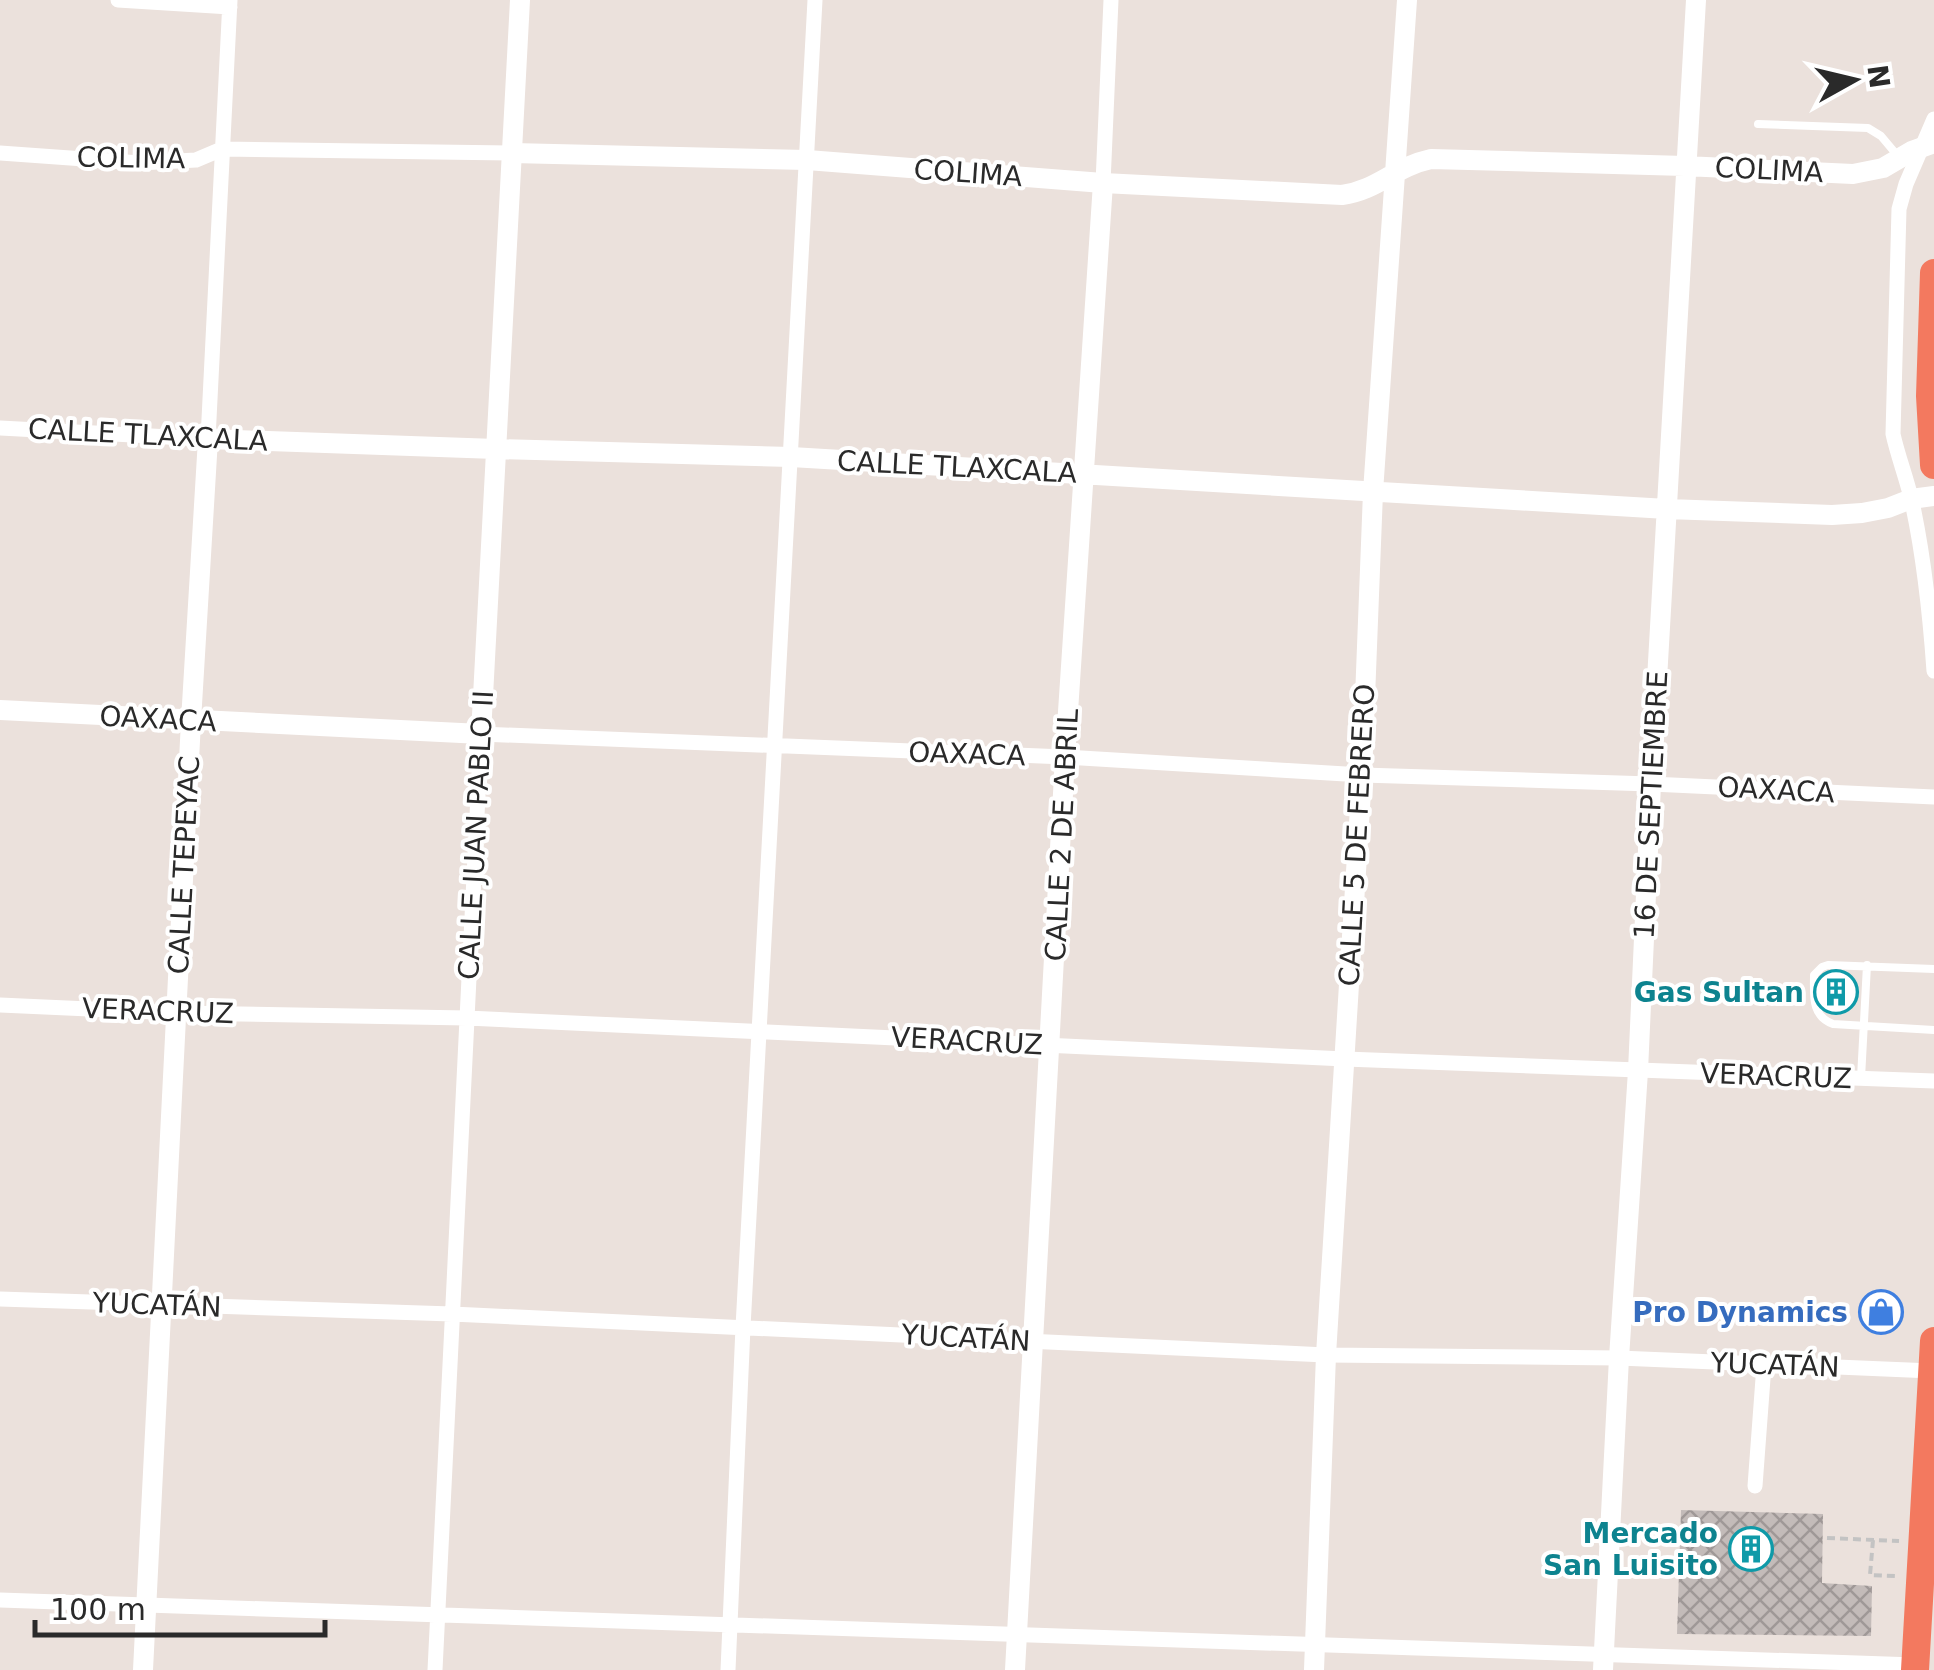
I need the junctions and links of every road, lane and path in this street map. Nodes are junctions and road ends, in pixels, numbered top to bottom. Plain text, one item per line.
1 (118, 0) edge
2 (520, 0) edge
3 (815, 0) edge
4 (1112, 0) edge
5 (1406, 0) edge
6 (1696, 0) edge
7 (230, 4) edge
8 (1934, 119) edge
9 (1758, 124) dead end
10 (1929, 145) edge
11 (222, 149) junction
12 (0, 152) edge
13 (512, 153) junction
14 (1900, 158) junction
15 (807, 160) junction
16 (1685, 166) junction
17 (1395, 171) junction
18 (1103, 183) junction
19 (1934, 274) edge
20 (0, 428) edge
21 (208, 439) junction
22 (496, 449) junction
23 (791, 456) junction
24 (1934, 465) edge
25 (1084, 474) junction
26 (1373, 492) junction
27 (1924, 497) edge
28 (1667, 509) junction
29 (1934, 671) edge
30 (0, 710) edge
31 (191, 721) junction
32 (481, 734) junction
33 (776, 747) junction
34 (1066, 757) junction
35 (1362, 776) junction
36 (1651, 784) junction
37 (1934, 797) edge
38 (1867, 965) junction
39 (1934, 969) edge
40 (0, 1005) edge
41 (178, 1013) junction
42 (467, 1018) junction
43 (1865, 1025) junction
44 (1934, 1030) edge
45 (760, 1032) junction
46 (1051, 1045) junction
47 (1345, 1059) junction
48 (1638, 1071) junction
49 (1861, 1078) junction
50 (1934, 1081) edge
51 (0, 1298) edge
52 (161, 1305) junction
53 (452, 1314) junction
54 (743, 1327) junction
55 (1934, 1341) edge
56 (1032, 1342) junction
57 (1326, 1355) junction
58 (1619, 1358) junction
59 (1764, 1365) junction
60 (1932, 1371) edge
61 (1756, 1486) dead end
62 (1826, 1538) dead end
63 (1920, 1576) junction
64 (0, 1600) edge
65 (146, 1606) junction
66 (438, 1615) junction
67 (730, 1624) junction
68 (1017, 1634) junction
69 (1315, 1644) junction
70 (1604, 1662) edge
71 (1915, 1668) edge
72 (143, 1670) edge
73 (435, 1670) edge
74 (728, 1670) edge
75 (1015, 1670) edge
76 (1314, 1670) edge

1 - 7 street
2 - 13 street, CALLE JUAN PABLO II
3 - 15 street
4 - 18 street, CALLE 2 DE ABRIL
5 - 17 street, CALLE 5 DE FEBRERO
6 - 16 street, 16 DE SEPTIEMBRE
7 - 11 street, CALLE TEPEYAC
8 - 10 street
9 - 14 lane
10 - 14 street, COLIMA
10 - 27 street
11 - 12 street, COLIMA
11 - 13 street, COLIMA
11 - 21 street, CALLE TEPEYAC
13 - 15 street, COLIMA
13 - 22 street, CALLE JUAN PABLO II
14 - 16 street, COLIMA
15 - 18 street, COLIMA
15 - 23 street
16 - 17 street, COLIMA
16 - 28 street, 16 DE SEPTIEMBRE
17 - 18 street, COLIMA
17 - 26 street, CALLE 5 DE FEBRERO
18 - 25 street, CALLE 2 DE ABRIL
19 - 24 highway
20 - 21 street, CALLE TLAXCALA
21 - 22 street, CALLE TLAXCALA
21 - 31 street, CALLE TEPEYAC
22 - 23 street, CALLE TLAXCALA
22 - 32 street, CALLE JUAN PABLO II
23 - 25 street, CALLE TLAXCALA
23 - 33 street
25 - 26 street, CALLE TLAXCALA
25 - 34 street, CALLE 2 DE ABRIL
26 - 28 street, CALLE TLAXCALA
26 - 35 street, CALLE 5 DE FEBRERO
27 - 28 street, CALLE TLAXCALA
27 - 29 street
28 - 36 street, 16 DE SEPTIEMBRE
30 - 31 street, OAXACA
31 - 32 street, OAXACA
31 - 41 street, CALLE TEPEYAC
32 - 33 street, OAXACA
32 - 42 street, CALLE JUAN PABLO II
33 - 34 street, OAXACA
33 - 45 street
34 - 35 street, OAXACA
34 - 46 street, CALLE 2 DE ABRIL
35 - 36 street, OAXACA
35 - 47 street, CALLE 5 DE FEBRERO
36 - 37 street, OAXACA
36 - 48 street, 16 DE SEPTIEMBRE
38 - 39 lane
38 - 43 lane
38 - 43 lane
40 - 41 street, VERACRUZ
41 - 42 street, VERACRUZ
41 - 52 street, CALLE TEPEYAC
42 - 45 street, VERACRUZ
42 - 53 street, CALLE JUAN PABLO II
43 - 44 lane
43 - 49 lane
45 - 46 street, VERACRUZ
45 - 54 street
46 - 47 street, VERACRUZ
46 - 56 street, CALLE 2 DE ABRIL
47 - 48 street, VERACRUZ
47 - 57 street, CALLE 5 DE FEBRERO
48 - 49 street, VERACRUZ
48 - 58 street, 16 DE SEPTIEMBRE
49 - 50 street, VERACRUZ
51 - 52 street, YUCATÁN
52 - 53 street, YUCATÁN
52 - 65 street, CALLE TEPEYAC
53 - 54 street, YUCATÁN
53 - 66 street, CALLE JUAN PABLO II
54 - 56 street, YUCATÁN
54 - 67 street
55 - 60 highway
56 - 57 street, YUCATÁN
56 - 68 street, CALLE 2 DE ABRIL
57 - 58 street, YUCATÁN
57 - 69 street, CALLE 5 DE FEBRERO
58 - 59 street, YUCATÁN
58 - 70 street, 16 DE SEPTIEMBRE
59 - 60 street, YUCATÁN
59 - 61 street
60 - 63 highway
62 - 63 path
63 - 71 highway
64 - 65 street
65 - 66 street
65 - 72 street, CALLE TEPEYAC
66 - 67 street
66 - 73 street, CALLE JUAN PABLO II
67 - 68 street
67 - 74 street
68 - 69 street
68 - 75 street, CALLE 2 DE ABRIL
69 - 70 street
69 - 76 street, CALLE 5 DE FEBRERO
70 - 71 street

